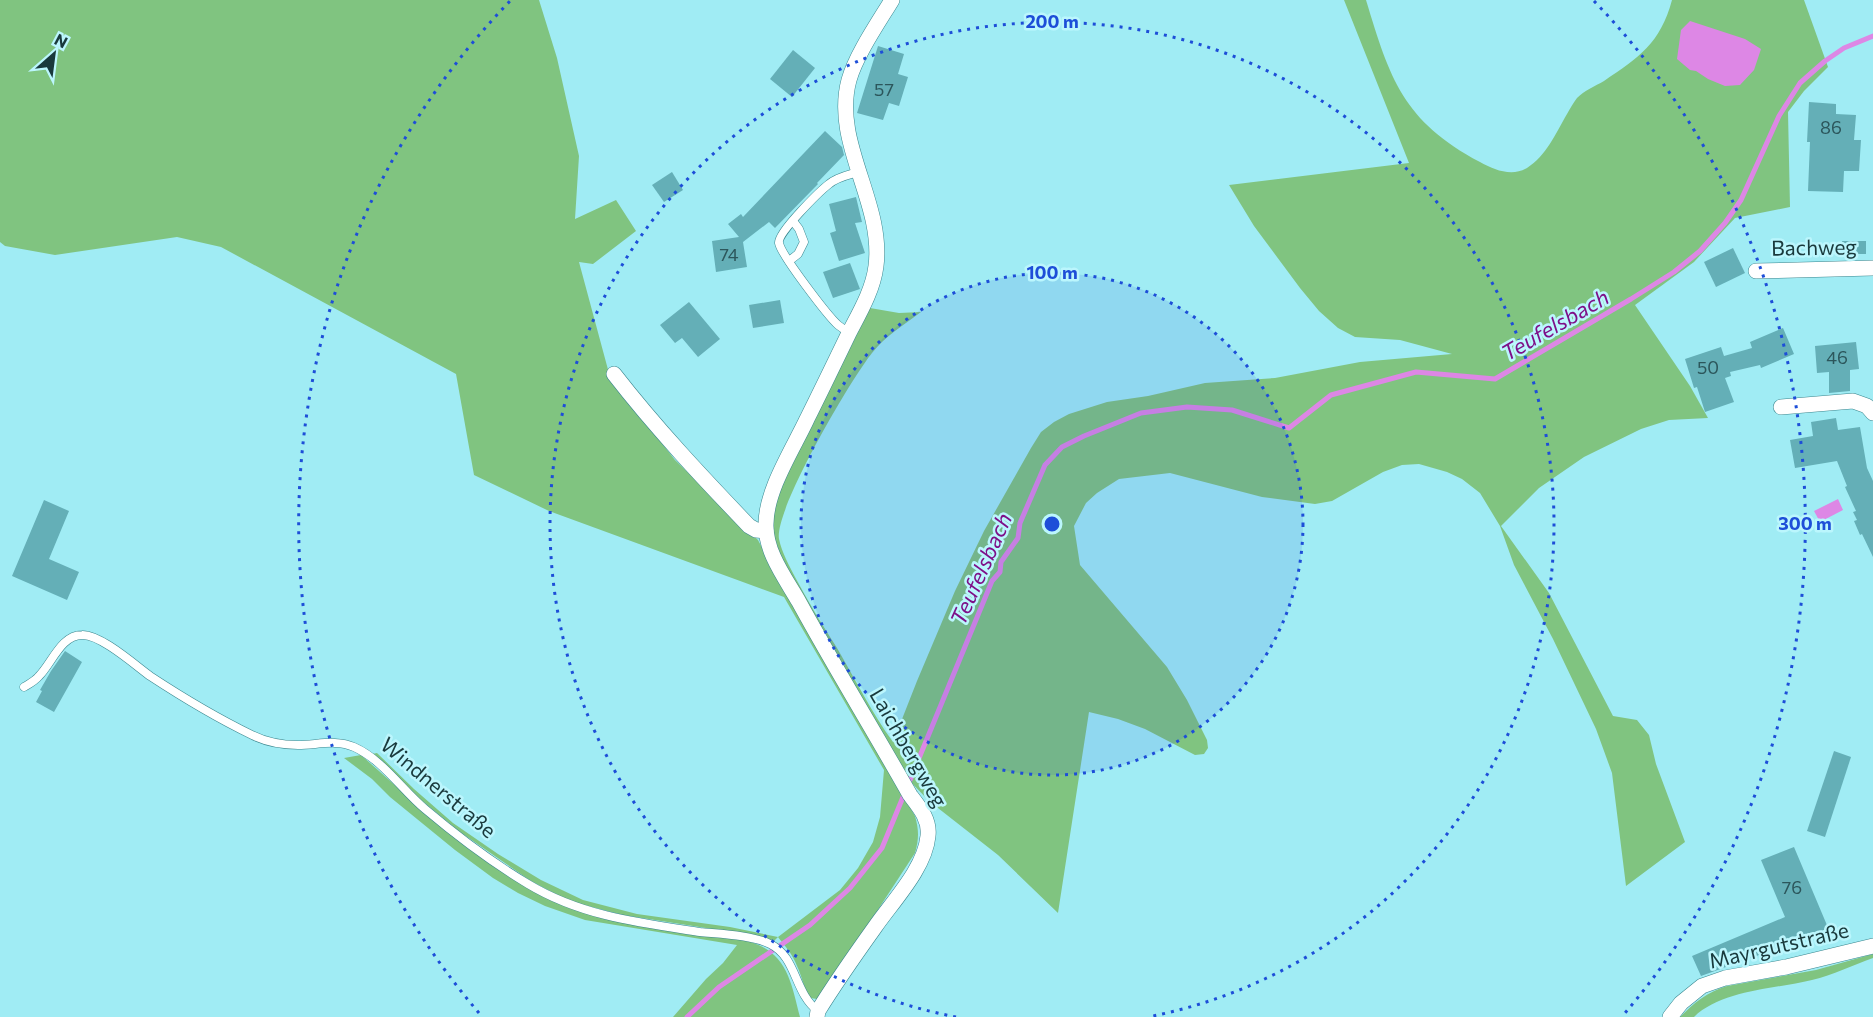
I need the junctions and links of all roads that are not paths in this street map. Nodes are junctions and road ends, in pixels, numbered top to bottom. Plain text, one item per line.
1 (892, 0) edge
2 (858, 172) junction
3 (793, 220) junction
4 (789, 261) junction
5 (1873, 268) edge
6 (1756, 271) dead end
7 (849, 333) junction
8 (614, 374) dead end
9 (1781, 406) dead end
10 (1873, 413) edge
11 (766, 531) junction
12 (24, 687) dead end
13 (1873, 945) edge
14 (817, 1014) edge
15 (1670, 1017) edge

1 - 2 street, Laichbergweg
2 - 3 lane
2 - 7 street, Laichbergweg
3 - 4 lane
3 - 4 lane
4 - 7 lane
5 - 6 street, Bachweg
7 - 11 street, Laichbergweg
8 - 11 street
9 - 10 street
11 - 14 street, Laichbergweg
12 - 14 lane, Windnerstraße
13 - 15 street, Mayrgutstraße

